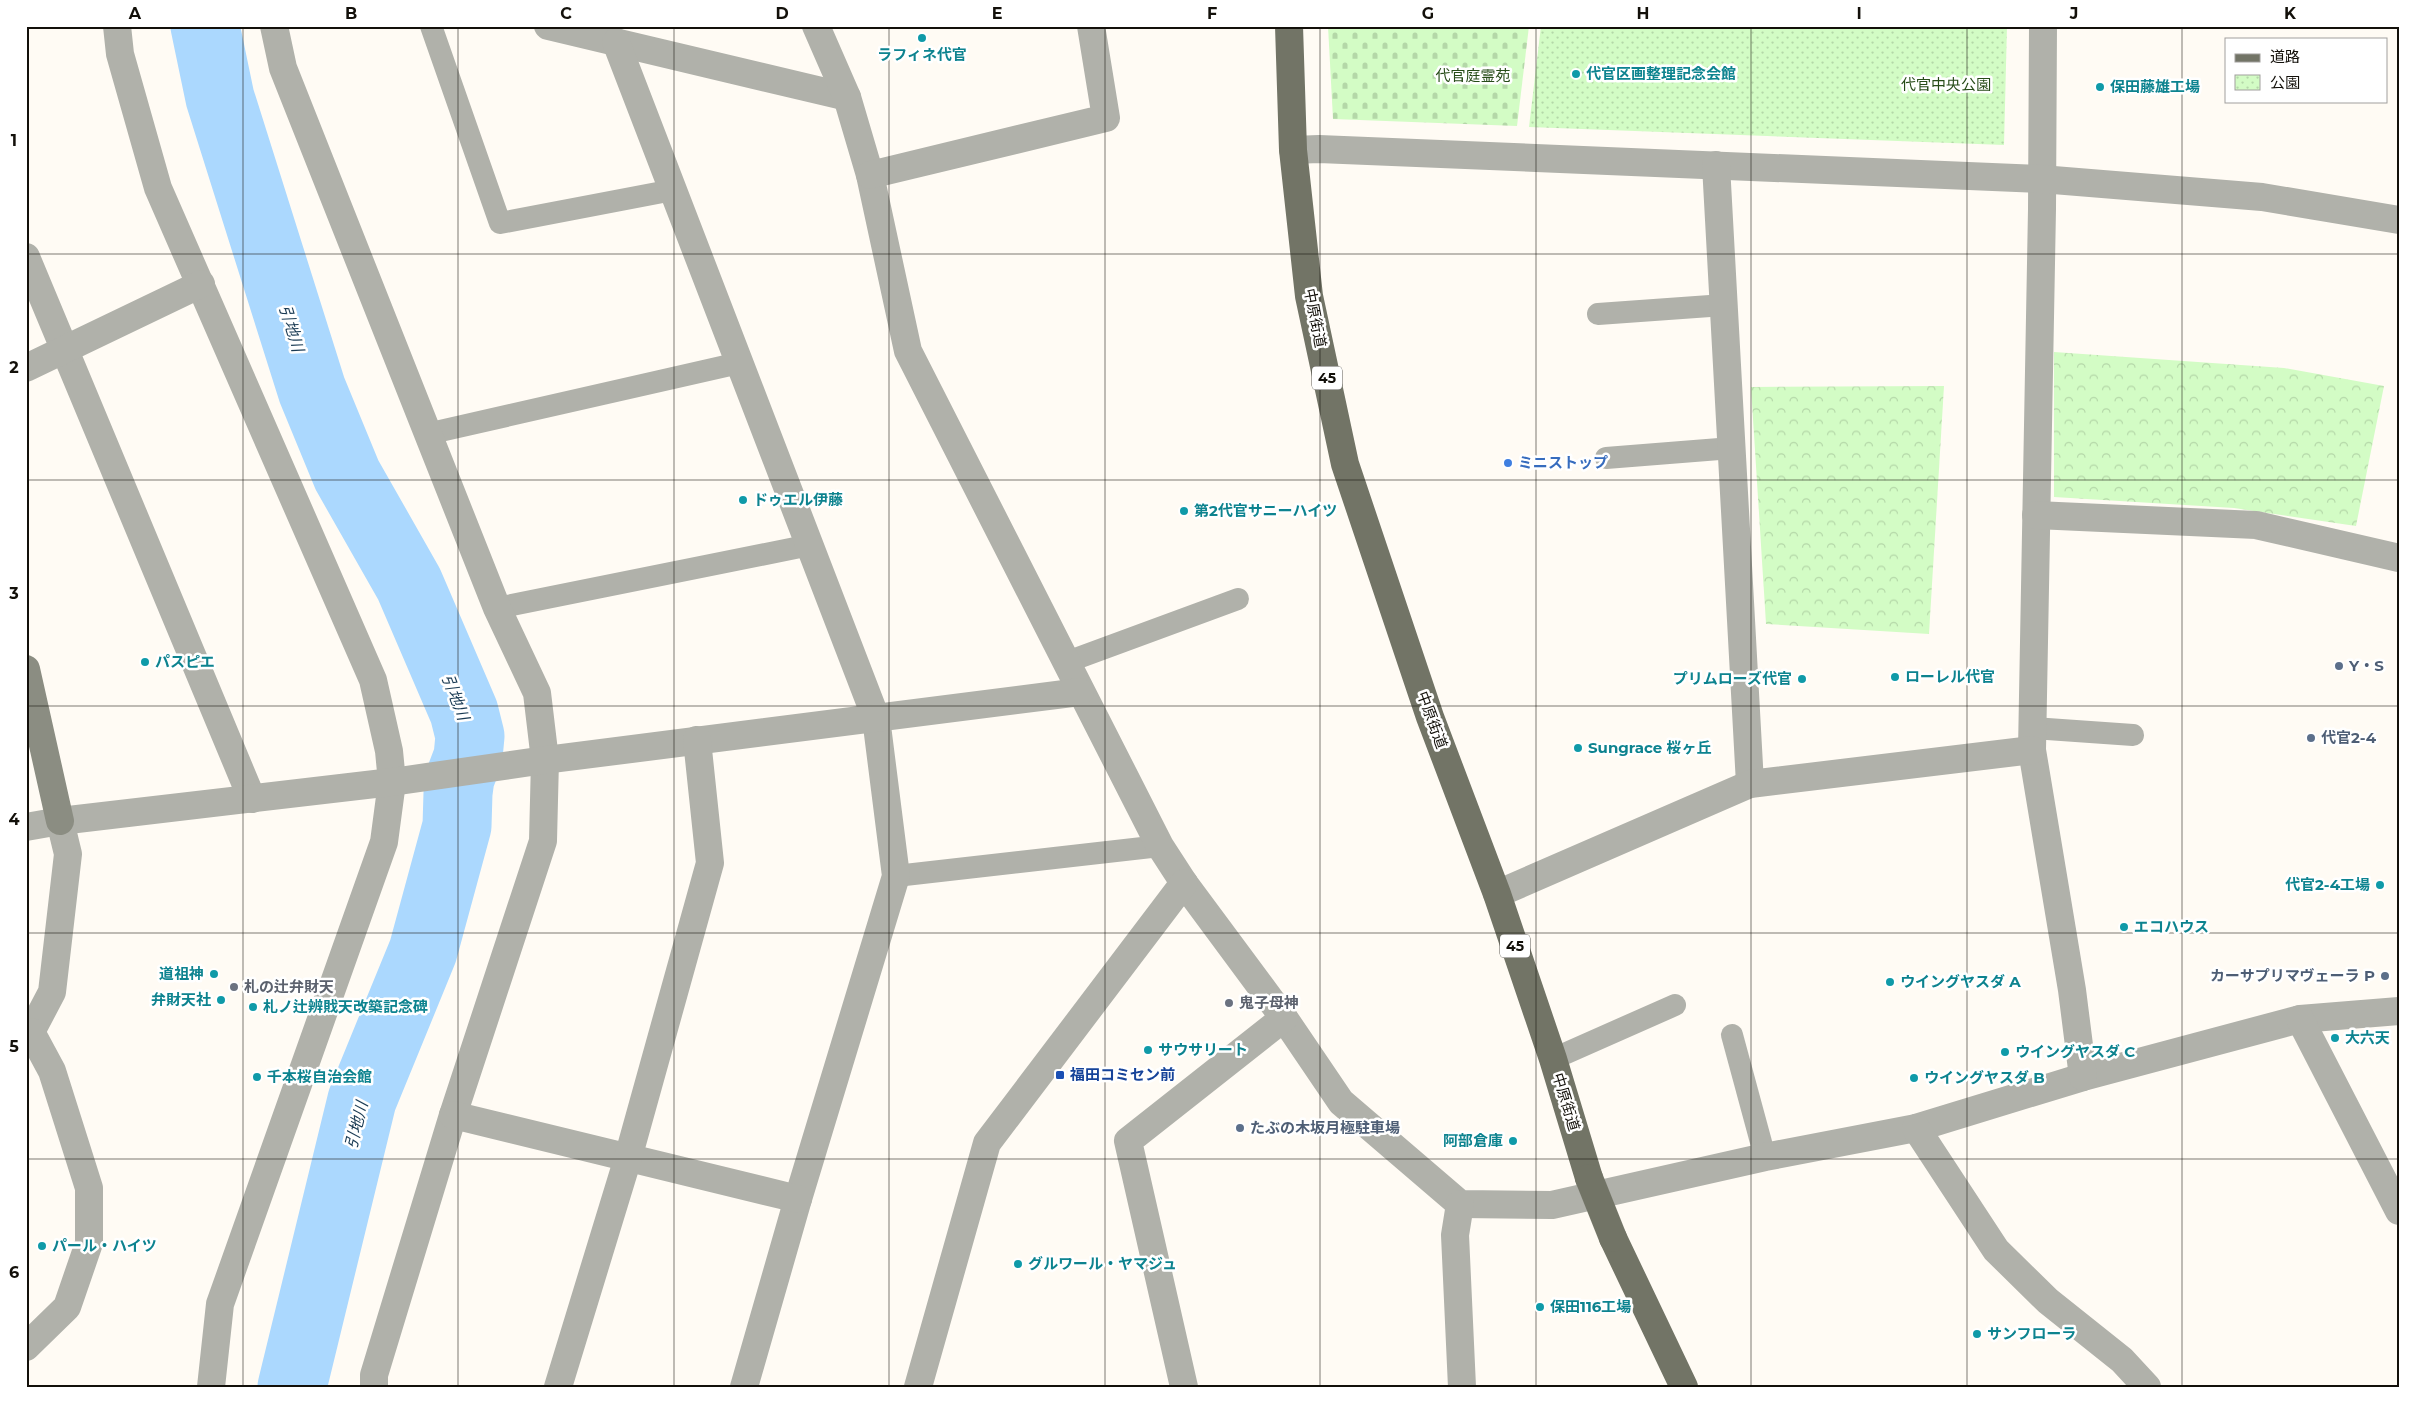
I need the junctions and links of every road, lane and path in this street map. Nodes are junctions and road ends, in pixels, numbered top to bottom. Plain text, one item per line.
1 (117, 26) edge
2 (274, 26) edge
3 (431, 26) edge
4 (548, 26) edge
5 (816, 26) edge
6 (1090, 26) edge
7 (1289, 26) edge
8 (2043, 26) edge
9 (616, 42) junction
10 (847, 97) junction
11 (1293, 150) junction
12 (1716, 165) junction
13 (870, 175) junction
14 (2041, 179) junction
15 (673, 190) junction
16 (2399, 220) edge
17 (26, 257) edge
18 (200, 284) junction
19 (1724, 305) junction
20 (1598, 314) dead end
21 (65, 350) junction
22 (739, 363) junction
23 (26, 368) edge
24 (427, 434) junction
25 (1732, 448) junction
26 (1606, 458) dead end
27 (2036, 516) junction
28 (810, 545) junction
29 (2399, 558) edge
30 (1238, 599) dead end
31 (497, 608) junction
32 (1067, 662) junction
33 (26, 669) edge
34 (1080, 692) junction
35 (876, 718) junction
36 (2133, 735) dead end
37 (2033, 739) junction
38 (697, 740) junction
39 (545, 760) junction
40 (392, 782) junction
41 (1750, 784) junction
42 (252, 799) junction
43 (60, 821) junction
44 (26, 827) edge
45 (1160, 846) junction
46 (896, 876) junction
47 (1184, 883) junction
48 (1497, 894) junction
49 (1675, 1005) dead end
50 (2399, 1011) edge
51 (1284, 1018) junction
52 (2300, 1019) junction
53 (29, 1033) edge
54 (1732, 1035) dead end
55 (1553, 1058) junction
56 (2083, 1077) junction
57 (453, 1115) junction
58 (1916, 1128) junction
59 (1765, 1157) junction
60 (628, 1158) junction
61 (798, 1199) junction
62 (1460, 1204) junction
63 (2399, 1211) edge
64 (26, 1347) edge
65 (211, 1387) edge
66 (374, 1387) edge
67 (558, 1387) edge
68 (744, 1387) edge
69 (918, 1387) edge
70 (1184, 1387) edge
71 (1462, 1387) edge
72 (1684, 1387) edge
73 (2147, 1387) edge

1 - 18 street
2 - 24 street
3 - 15 lane
4 - 9 street
5 - 10 street
6 - 13 street
7 - 11 main road, 中原街道 / 45
8 - 14 street
9 - 10 street
9 - 15 street
10 - 13 street
11 - 12 street
11 - 48 main road, 中原街道 / 45
12 - 14 street
12 - 19 street
13 - 32 street
14 - 16 street
14 - 27 street
15 - 22 street
17 - 21 street
18 - 21 street
18 - 40 street
19 - 20 lane
19 - 25 street
21 - 23 street
21 - 42 street
22 - 24 lane
22 - 28 street
24 - 31 street
25 - 26 lane
25 - 41 street
27 - 29 street
27 - 37 street
28 - 31 lane
28 - 35 street
30 - 32 lane
31 - 39 street
32 - 34 street
33 - 43 street
34 - 35 street
34 - 45 street
35 - 38 street
35 - 46 street
36 - 37 lane
37 - 41 street
37 - 56 street
38 - 39 street
38 - 60 street
39 - 40 street
39 - 57 street
40 - 42 street
40 - 65 street
41 - 48 street
42 - 43 street
43 - 44 street
43 - 53 street
45 - 46 lane
45 - 47 street
46 - 61 street
47 - 51 street
47 - 69 street
48 - 55 main road, 中原街道 / 45
49 - 55 lane
50 - 52 street
51 - 62 street
51 - 70 street
52 - 56 street
52 - 63 street
53 - 64 street
54 - 59 lane
55 - 72 main road, 中原街道 / 45, bridge
56 - 58 street
57 - 60 street
57 - 66 street
58 - 59 street
58 - 73 street
59 - 62 street
60 - 61 street
60 - 67 street
61 - 68 street
62 - 71 street

